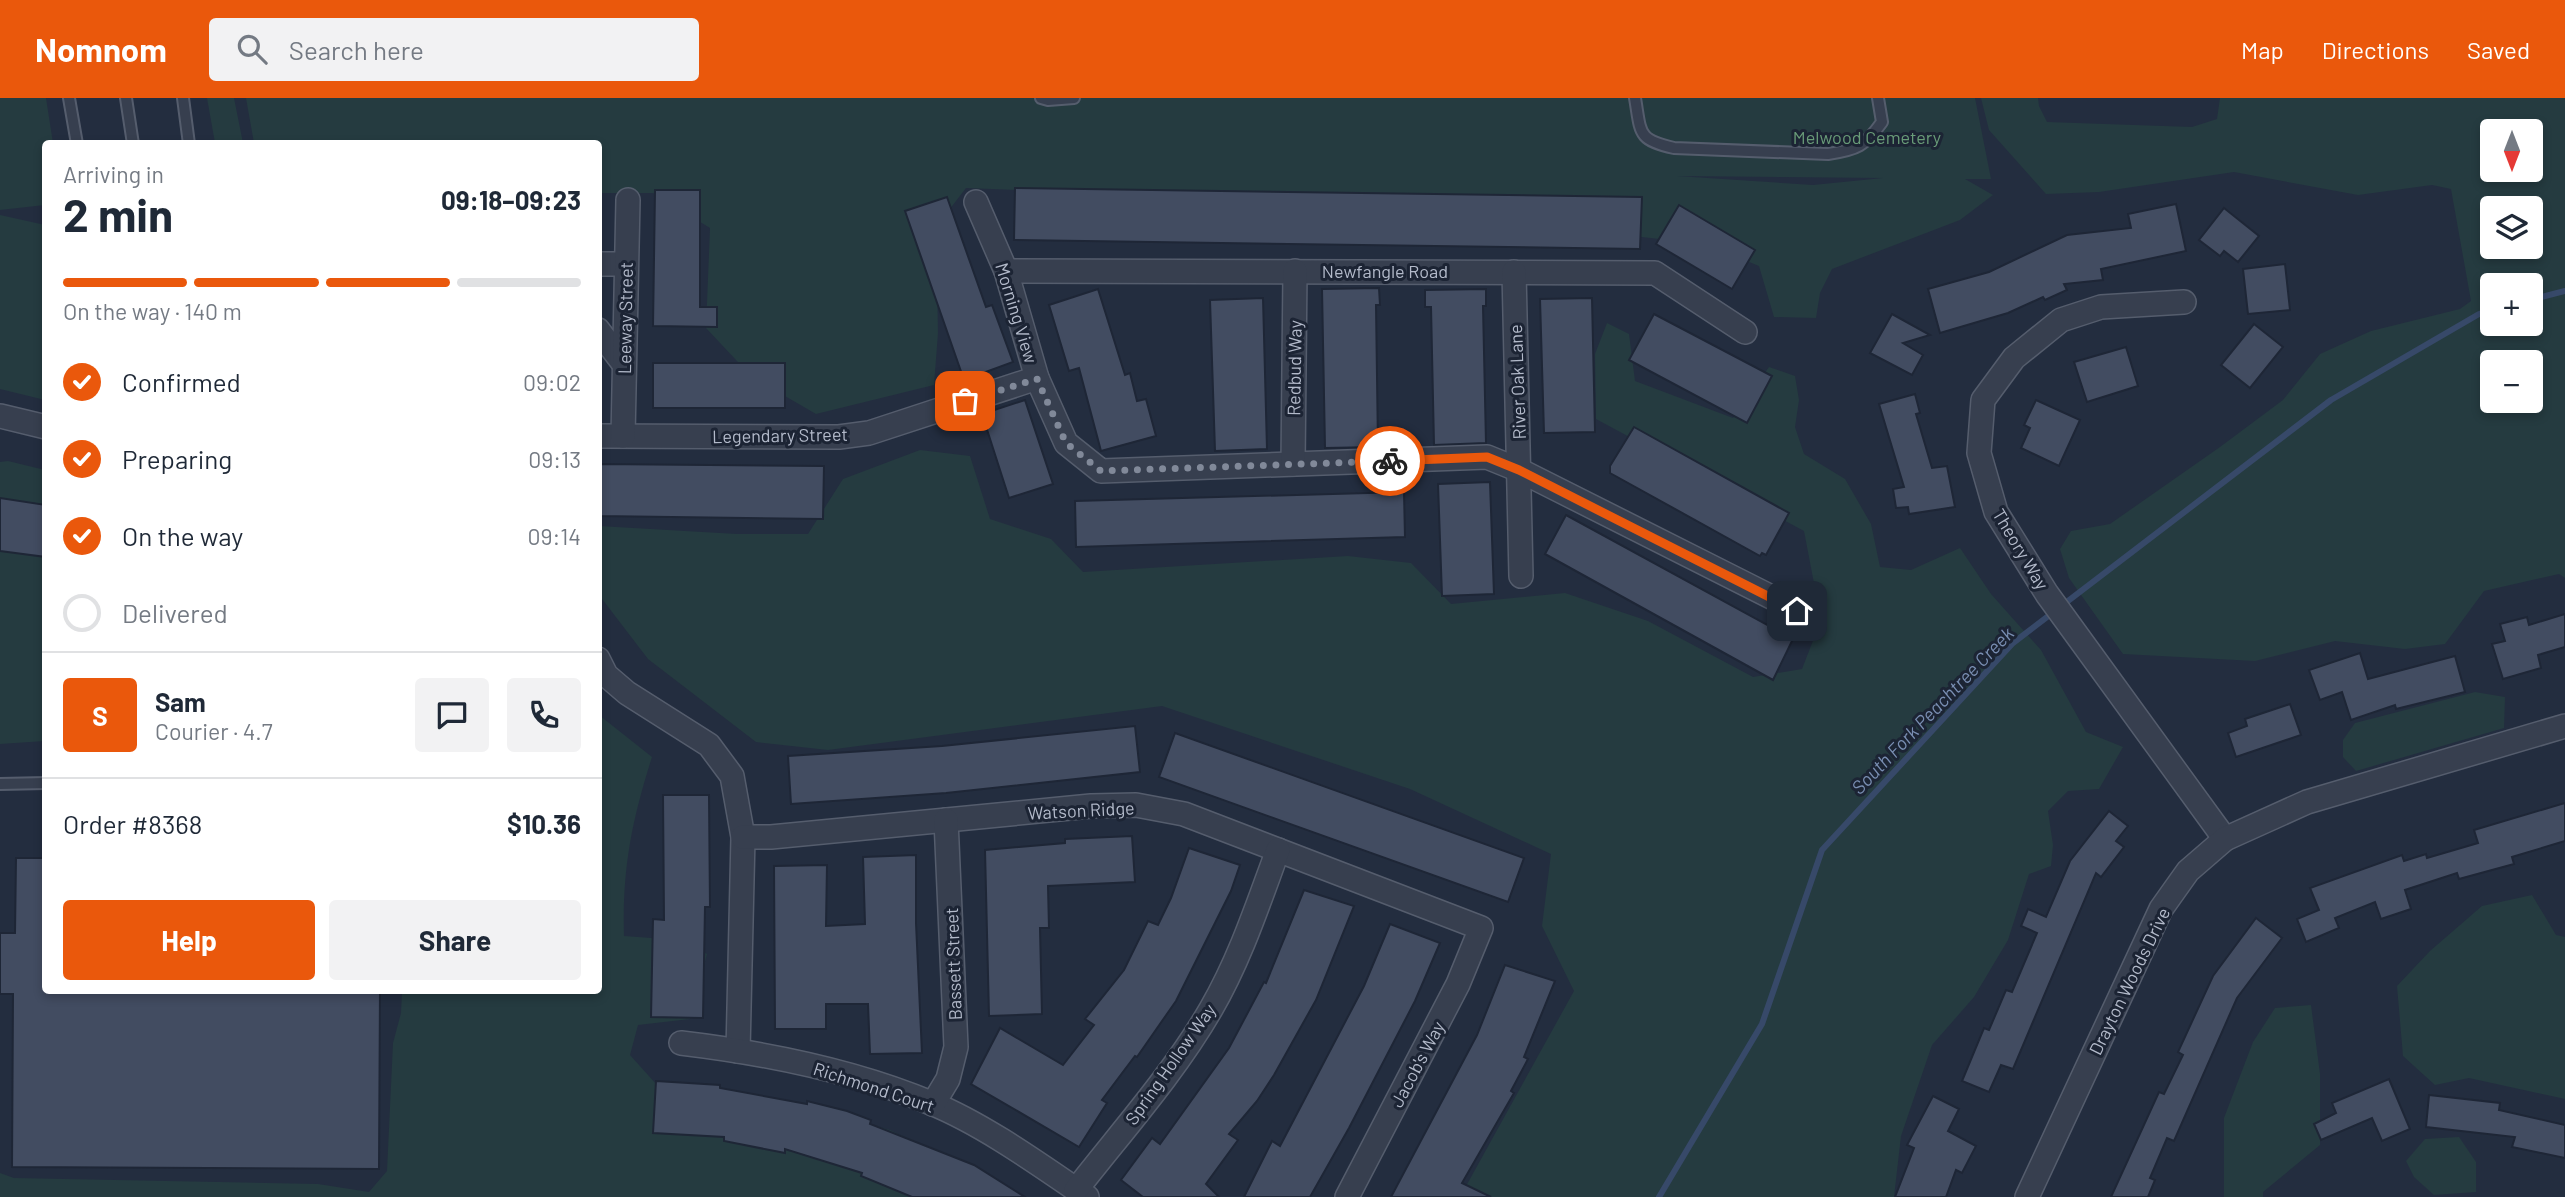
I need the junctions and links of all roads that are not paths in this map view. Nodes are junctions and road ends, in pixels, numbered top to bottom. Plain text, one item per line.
1 (69, 98) edge
2 (125, 98) edge
3 (183, 98) edge
4 (1041, 98) edge
5 (1074, 98) edge
6 (1635, 98) edge
7 (1878, 98) edge
8 (76, 140) edge
9 (132, 140) edge
10 (188, 140) edge
11 (628, 200) dead end
12 (976, 202) dead end
13 (602, 264) edge
14 (626, 264) junction
15 (1006, 271) junction
16 (1295, 271) junction
17 (1514, 272) junction
18 (2184, 302) dead end
19 (1745, 332) dead end
20 (602, 335) edge
21 (624, 364) junction
22 (1037, 379) junction
23 (0, 416) edge
24 (42, 426) edge
25 (602, 436) edge
26 (623, 436) junction
27 (1293, 464) junction
28 (1519, 470) junction
29 (1521, 576) dead end
30 (1797, 611) dead end
31 (602, 666) edge
32 (2565, 726) edge
33 (42, 783) edge
34 (0, 784) edge
35 (946, 820) junction
36 (743, 837) junction
37 (2225, 839) junction
38 (1278, 850) junction
39 (1481, 928) joint
40 (681, 1043) dead end
41 (738, 1051) junction
42 (933, 1104) junction
43 (1081, 1193) edge
44 (1347, 1197) edge
45 (2027, 1197) edge

1 - 8 lane
2 - 9 lane
3 - 10 lane
4 - 5 lane
6 - 7 lane
11 - 14 street, Leeway Street
12 - 15 street, Morning View
13 - 14 street
14 - 21 street, Leeway Street
15 - 16 street, Newfangle Road
15 - 22 street, Morning View
16 - 17 street, Newfangle Road
16 - 27 street, Redbud Way
17 - 19 street, Newfangle Road
17 - 28 street, River Oak Lane
18 - 37 street, Theory Way
20 - 21 street
21 - 26 street, Leeway Street
22 - 26 street, Legendary Street
22 - 27 street, Morning View
23 - 24 street
25 - 26 street, Legendary Street
27 - 28 street, Morning View
28 - 29 street, River Oak Lane
28 - 30 street, Morning View
31 - 36 street
32 - 37 street, Drayton Woods Drive
33 - 34 lane
35 - 36 street, Watson Ridge
35 - 38 street, Watson Ridge
35 - 42 street, Bassett Street
36 - 41 street
37 - 45 street, Drayton Woods Drive
38 - 39 street, Watson Ridge
38 - 43 street, Spring Hollow Way
39 - 44 street, Jacob's Way
40 - 41 street, Richmond Court
41 - 42 street, Richmond Court
42 - 43 street, Richmond Court

